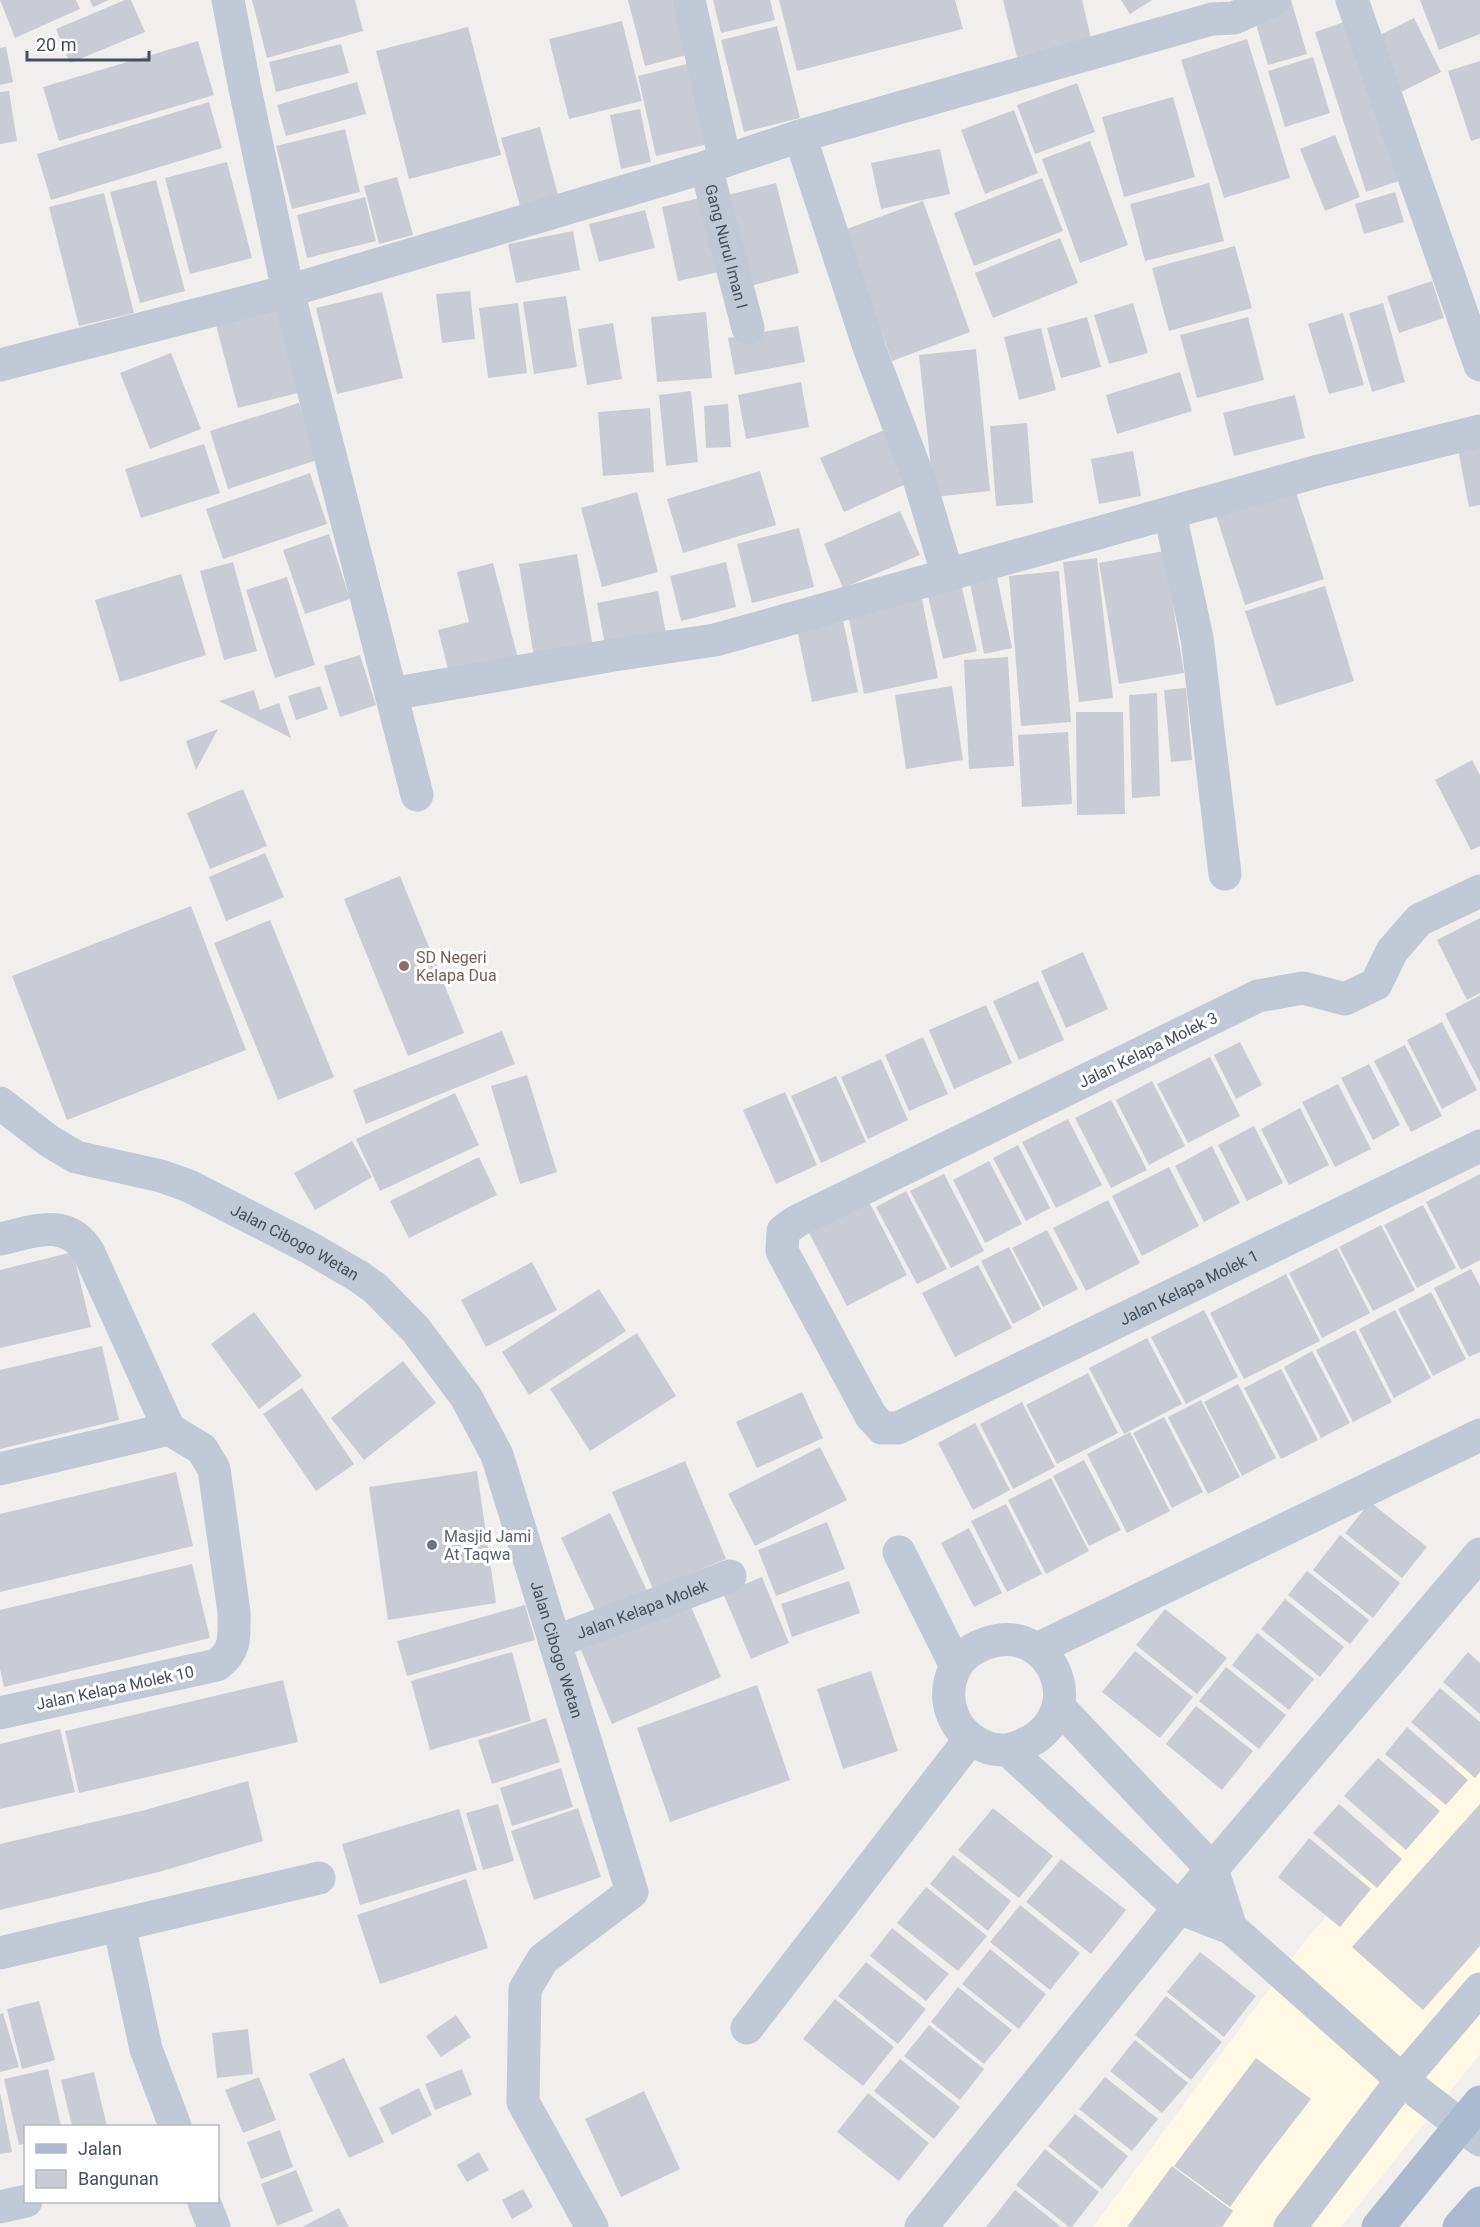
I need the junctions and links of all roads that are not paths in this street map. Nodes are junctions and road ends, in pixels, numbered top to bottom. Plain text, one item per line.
1 (228, 0) edge
2 (689, 0) edge
3 (1274, 0) edge
4 (1352, 0) edge
5 (1208, 10) edge
6 (800, 136) junction
7 (715, 164) junction
8 (288, 291) junction
9 (748, 328) dead end
10 (0, 365) edge
11 (1480, 365) edge
12 (1480, 431) edge
13 (1170, 514) junction
14 (948, 576) junction
15 (391, 694) junction
16 (417, 795) dead end
17 (1224, 874) dead end
18 (1480, 891) edge
19 (0, 1103) edge
20 (1480, 1146) edge
21 (0, 1239) edge
22 (898, 1428) joint
23 (170, 1429) junction
24 (1480, 1435) edge
25 (0, 1469) edge
26 (899, 1552) dead end
27 (1480, 1554) edge
28 (730, 1576) dead end
29 (555, 1642) junction
30 (1037, 1649) junction
31 (956, 1666) junction
32 (1058, 1706) junction
33 (0, 1713) edge
34 (970, 1739) junction
35 (1008, 1750) junction
36 (1212, 1869) junction
37 (319, 1878) dead end
38 (1179, 1908) junction
39 (119, 1925) junction
40 (1231, 1928) junction
41 (0, 1953) edge
42 (1480, 1989) edge
43 (747, 2028) dead end
44 (1402, 2080) junction
45 (1474, 2122) edge
46 (174, 2125) edge
47 (24, 2201) edge
48 (204, 2203) edge
49 (1480, 2203) edge
50 (0, 2207) edge
51 (214, 2227) edge
52 (592, 2227) edge
53 (921, 2227) edge
54 (1290, 2227) edge
55 (1378, 2227) edge
56 (1460, 2227) edge

1 - 8 street
2 - 7 street, Gang Nurul Iman I
3 - 5 street
4 - 11 street
5 - 6 street
6 - 7 street
6 - 14 street
7 - 8 street
7 - 9 street, Gang Nurul Iman I
8 - 10 street
8 - 15 street
12 - 13 street
13 - 14 street
13 - 17 street
14 - 15 street
15 - 16 street
18 - 22 street, Jalan Kelapa Molek 3
19 - 29 street, Jalan Cibogo Wetan
20 - 22 street, Jalan Kelapa Molek 1
21 - 23 street
23 - 25 street
23 - 33 street, Jalan Kelapa Molek 10
24 - 30 street
26 - 31 street
27 - 36 street
28 - 29 street, Jalan Kelapa Molek
29 - 52 street, Jalan Cibogo Wetan
30 - 31 street
30 - 32 street
31 - 34 street
32 - 35 street
32 - 36 street
34 - 35 street
34 - 43 street
35 - 38 street
36 - 38 street
36 - 40 street
37 - 39 street
38 - 40 street
38 - 53 street
39 - 41 street
39 - 46 street
40 - 44 street
42 - 44 street
44 - 45 street
44 - 54 street
45 - 55 main road
47 - 50 street
48 - 51 street
49 - 56 main road

